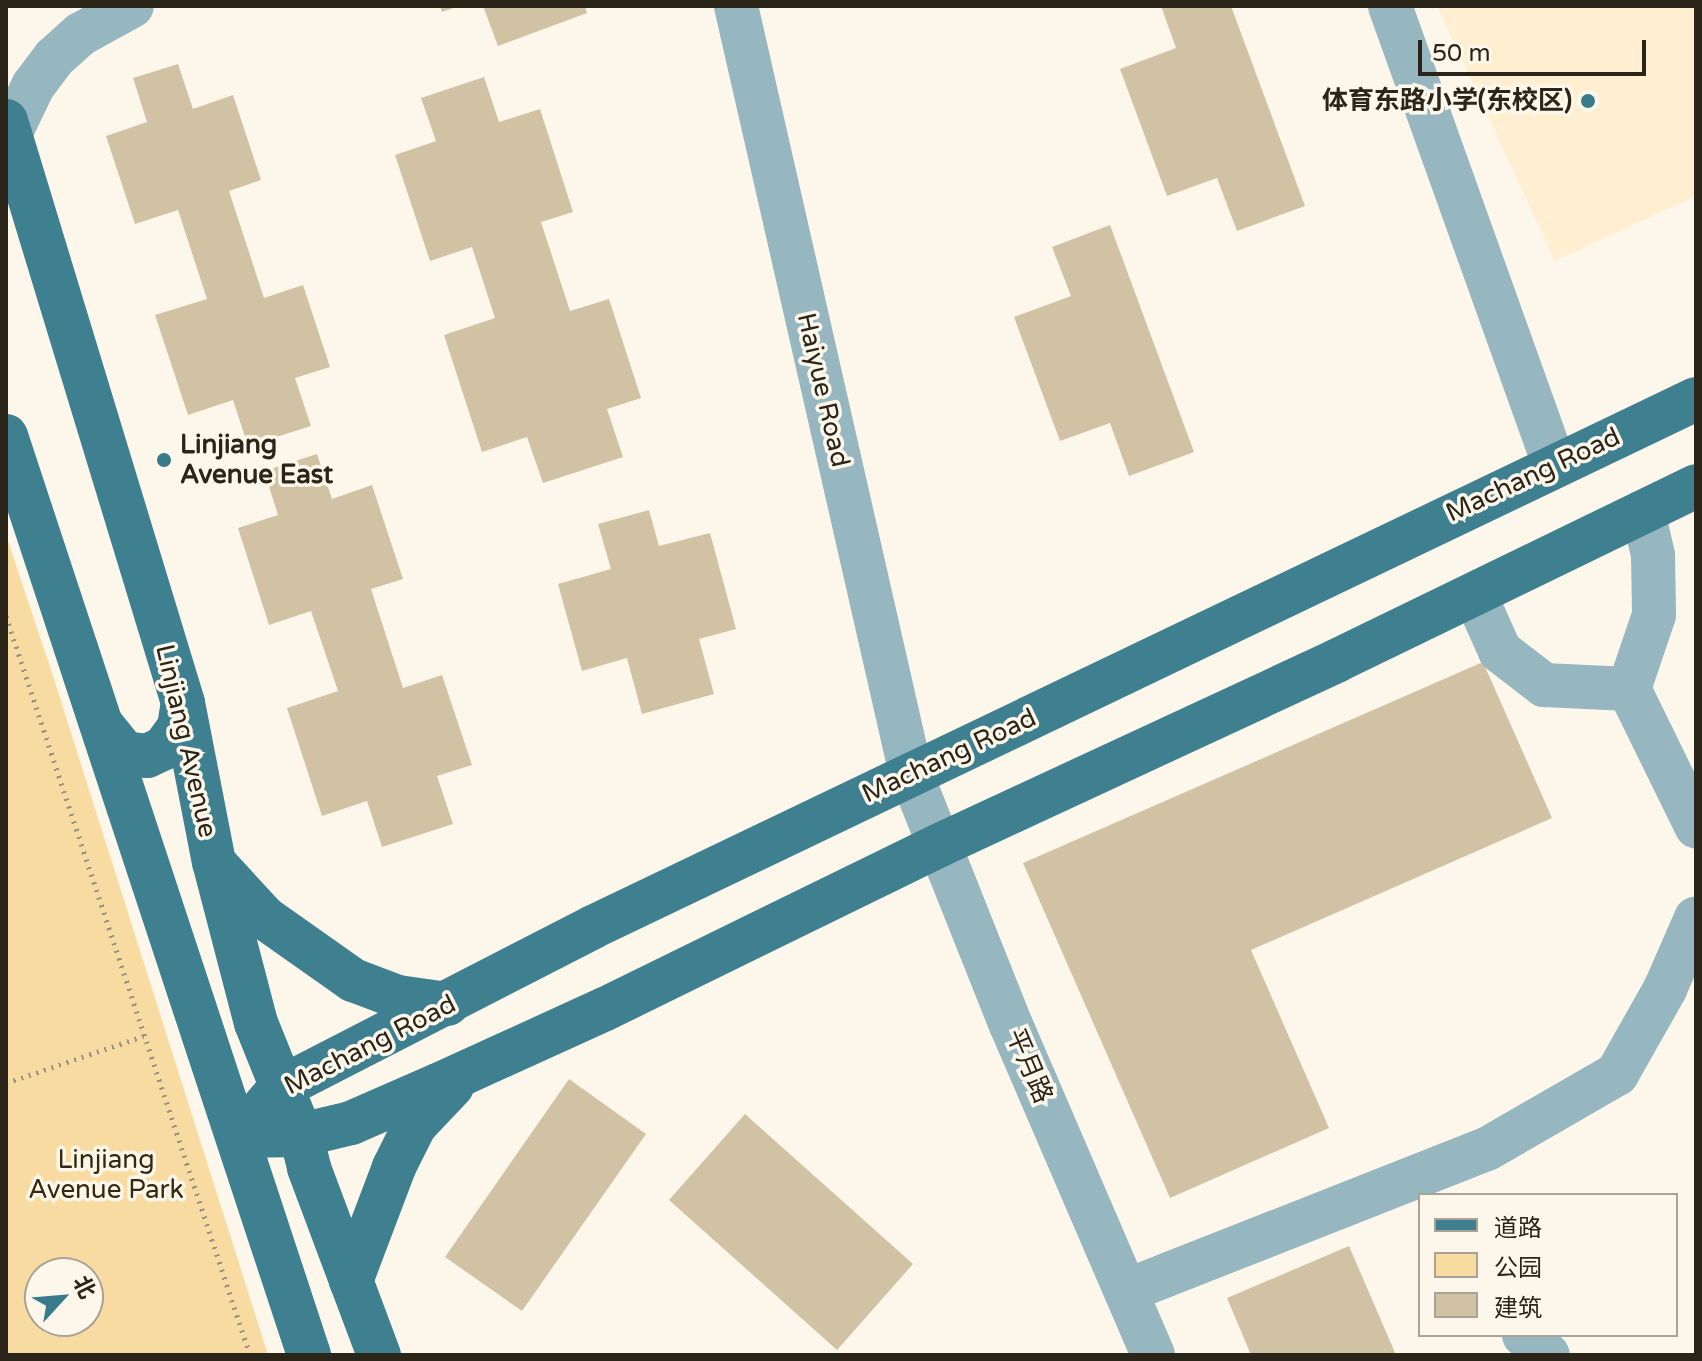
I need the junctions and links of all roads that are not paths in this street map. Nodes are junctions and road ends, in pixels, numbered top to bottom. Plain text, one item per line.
1 (132, 6) edge
2 (736, 6) edge
3 (1390, 6) edge
4 (8, 128) edge
5 (1696, 399) edge
6 (6, 436) edge
7 (1554, 465) junction
8 (1696, 486) edge
9 (1643, 512) junction
10 (1475, 595) junction
11 (1629, 689) junction
12 (183, 703) junction
13 (102, 725) junction
14 (911, 774) junction
15 (1696, 826) edge
16 (940, 845) junction
17 (214, 862) junction
18 (1696, 918) edge
19 (448, 1004) junction
20 (469, 1072) junction
21 (280, 1088) junction
22 (301, 1135) junction
23 (239, 1136) junction
24 (1415, 1188) edge
25 (351, 1281) junction
26 (1126, 1291) junction
27 (1526, 1337) edge
28 (309, 1355) edge
29 (379, 1355) edge
30 (1153, 1355) edge
31 (1548, 1355) edge

1 - 4 street
2 - 14 street, Haiyue Road
3 - 7 street
4 - 12 main road, Linjiang Avenue
5 - 7 main road, Machang Road
6 - 13 main road
7 - 14 main road, Machang Road
8 - 9 main road, Machang Road
9 - 10 main road, Machang Road
9 - 11 street
10 - 11 street
10 - 16 main road, Machang Road
11 - 15 street
12 - 13 main road
12 - 17 main road, Linjiang Avenue
13 - 23 main road
14 - 16 street, 平月路
14 - 19 main road, Machang Road
16 - 20 main road, Machang Road
16 - 26 street, 平月路
17 - 19 main road
17 - 21 main road, Linjiang Avenue
18 - 24 street
19 - 20 main road
19 - 21 main road, Machang Road
20 - 22 main road, Machang Road
20 - 25 main road
21 - 22 main road, Linjiang Avenue
21 - 23 main road, Machang Road
22 - 23 main road, Machang Road
22 - 25 main road, Linjiang Avenue
23 - 28 main road
24 - 26 street
25 - 29 main road, Linjiang Avenue
26 - 30 street, 平月路
27 - 31 street

